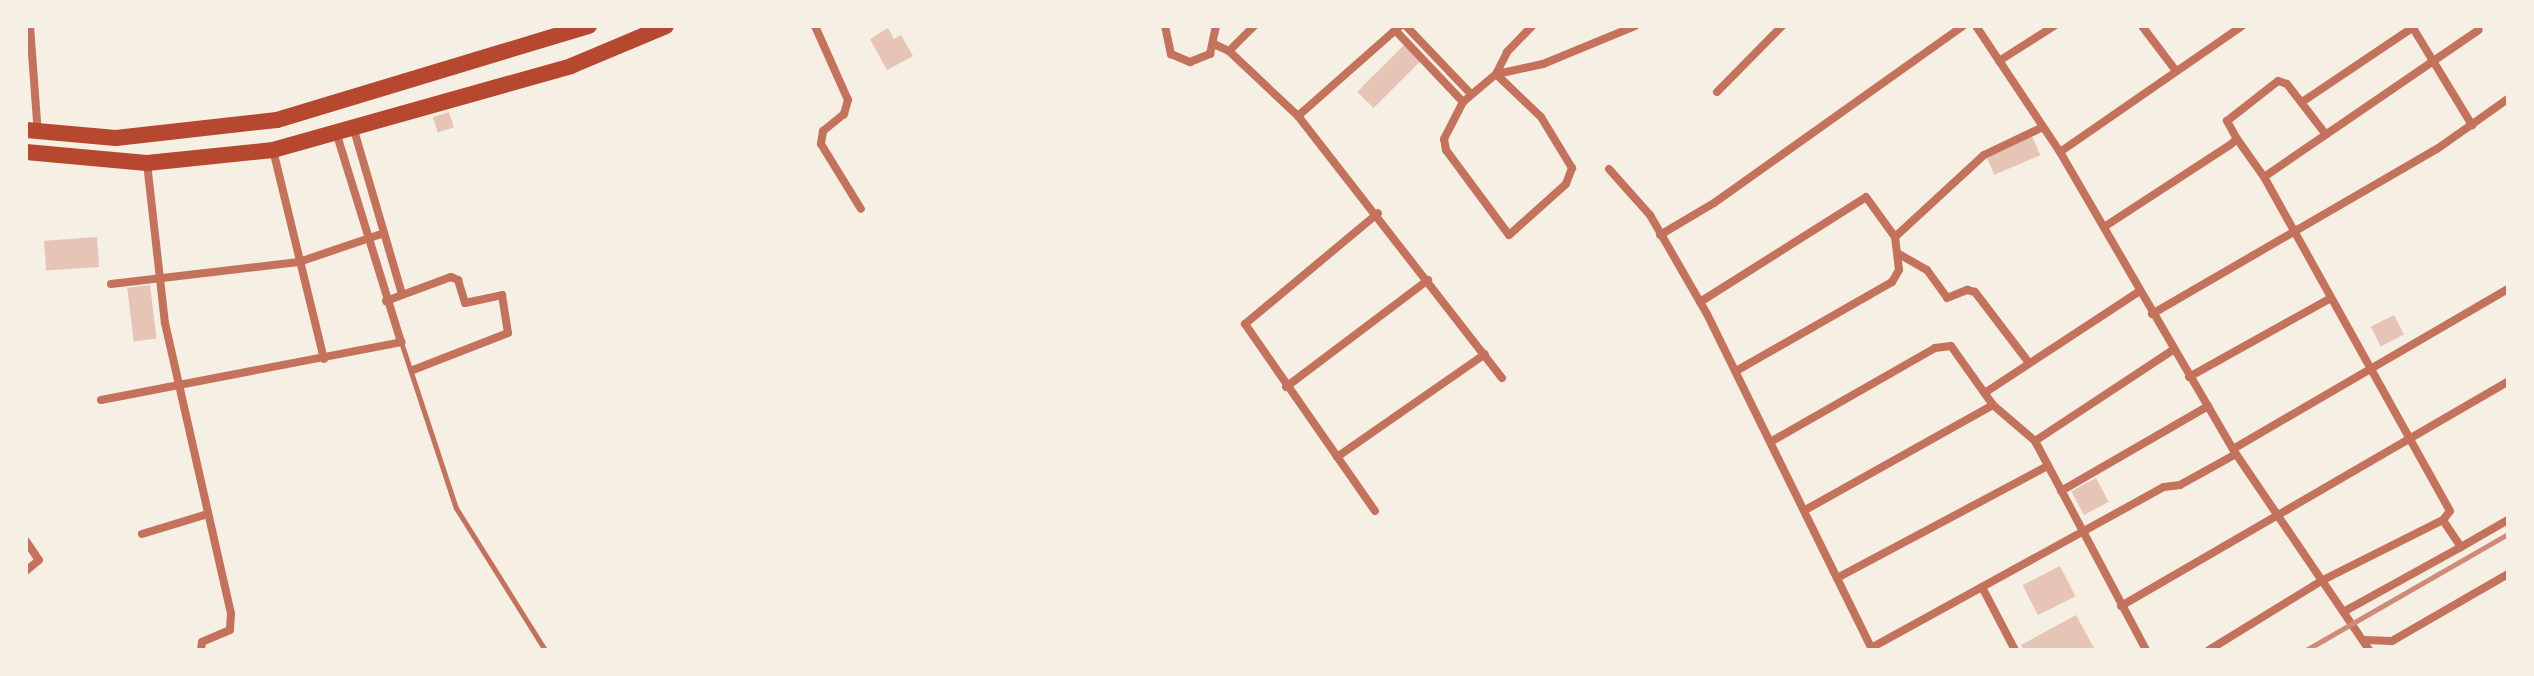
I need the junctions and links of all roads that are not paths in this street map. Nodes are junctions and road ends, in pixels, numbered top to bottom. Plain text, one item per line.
1 (30, 26) edge
2 (589, 26) edge
3 (666, 26) edge
4 (815, 26) edge
5 (1165, 26) edge
6 (1216, 26) edge
7 (1254, 26) edge
8 (1406, 26) edge
9 (1532, 26) edge
10 (1635, 26) edge
11 (1782, 26) edge
12 (1963, 26) edge
13 (1976, 26) edge
14 (2054, 26) edge
15 (2142, 26) edge
16 (2237, 27) edge
17 (2414, 27) edge
18 (1398, 28) edge
19 (2479, 30) dead end
20 (1216, 45) junction
21 (1229, 51) junction
22 (1999, 61) junction
23 (2432, 61) junction
24 (2176, 71) junction
25 (1496, 74) junction
26 (1717, 92) dead end
27 (1471, 94) junction
28 (2508, 99) edge
29 (1463, 102) junction
30 (2302, 102) junction
31 (1298, 116) junction
32 (2472, 125) junction
33 (2043, 127) junction
34 (32, 132) edge
35 (2324, 132) junction
36 (346, 133) junction
37 (2237, 139) junction
38 (273, 150) junction
39 (26, 152) edge
40 (2060, 152) junction
41 (147, 163) junction
42 (1609, 169) dead end
43 (2264, 177) junction
44 (861, 209) dead end
45 (1378, 213) junction
46 (2104, 227) junction
47 (384, 233) junction
48 (2295, 234) junction
49 (1660, 235) junction
50 (1895, 237) junction
51 (366, 240) junction
52 (1899, 254) junction
53 (299, 262) junction
54 (159, 275) junction
55 (1428, 280) junction
56 (111, 284) dead end
57 (2508, 289) edge
58 (2138, 292) junction
59 (402, 294) junction
60 (2331, 298) junction
61 (386, 301) junction
62 (1700, 302) junction
63 (2152, 314) junction
64 (401, 342) junction
65 (2173, 350) junction
66 (1485, 354) junction
67 (324, 359) junction
68 (2029, 363) junction
69 (413, 370) junction
70 (1736, 371) junction
71 (2372, 372) junction
72 (2189, 377) junction
73 (1502, 378) dead end
74 (2508, 382) edge
75 (177, 384) junction
76 (1286, 387) junction
77 (1986, 392) junction
78 (101, 400) dead end
79 (1993, 405) junction
80 (2208, 406) junction
81 (2410, 439) junction
82 (1772, 441) junction
83 (2035, 441) junction
84 (2235, 451) junction
85 (1337, 457) junction
86 (2048, 466) junction
87 (2061, 491) junction
88 (1807, 509) junction
89 (1375, 511) dead end
90 (208, 514) junction
91 (2277, 514) junction
92 (2443, 520) junction
93 (2508, 520) edge
94 (2082, 531) junction
95 (142, 534) dead end
96 (26, 541) edge
97 (2461, 547) junction
98 (26, 571) edge
99 (2508, 574) edge
100 (1837, 578) junction
101 (2321, 581) junction
102 (1982, 587) junction
103 (2121, 606) junction
104 (2345, 611) junction
105 (2365, 640) junction
106 (1872, 649) edge
107 (201, 650) edge
108 (545, 650) edge
109 (2015, 650) edge
110 (2146, 650) edge
111 (2209, 650) edge
112 (2369, 650) edge

1 - 34 street
2 - 34 highway
3 - 36 highway
4 - 44 street
5 - 20 street
6 - 20 street
7 - 21 street
8 - 27 street
9 - 25 street
10 - 25 street
11 - 26 street
12 - 49 street
13 - 22 street
14 - 22 street
15 - 24 street
16 - 24 street
17 - 23 street
17 - 30 street
18 - 29 street
18 - 31 street
19 - 23 street
20 - 21 street
21 - 31 street
22 - 33 street
23 - 32 street
23 - 35 street
24 - 40 street
25 - 27 street
25 - 29 street
27 - 29 street
28 - 32 street
30 - 35 street
30 - 37 street
31 - 45 street
32 - 48 street
33 - 40 street
33 - 50 street
35 - 43 street
36 - 38 highway
36 - 47 street
36 - 51 street
37 - 43 street
37 - 46 street
38 - 41 highway
38 - 53 street
39 - 41 highway
40 - 46 street
41 - 54 street
42 - 49 street
43 - 48 street
45 - 55 street
45 - 76 street
46 - 58 street
47 - 51 street
47 - 59 street
48 - 60 street
48 - 63 street
49 - 62 street
50 - 52 street
50 - 62 street
51 - 53 street
51 - 61 street
52 - 68 street
52 - 70 street
53 - 54 street
53 - 67 street
54 - 56 street
54 - 75 street
55 - 66 street
55 - 76 street
57 - 71 street
58 - 63 street
58 - 68 street
59 - 61 street
59 - 69 street
60 - 71 street
60 - 72 street
61 - 64 street
62 - 70 street
63 - 65 street
64 - 67 street
64 - 69 lane
65 - 72 street
65 - 83 street
66 - 73 street
66 - 85 street
67 - 75 street
68 - 77 street
69 - 108 lane
70 - 82 street
71 - 81 street
71 - 84 street
72 - 80 street
74 - 81 street
75 - 78 street
75 - 90 street
76 - 85 street
77 - 79 street
77 - 82 street
79 - 83 street
79 - 88 street
80 - 84 street
80 - 87 street
81 - 91 street
81 - 92 street
82 - 88 street
83 - 86 street
84 - 91 street
84 - 94 street
85 - 89 street
86 - 87 street
86 - 100 street
87 - 94 street
88 - 100 street
90 - 95 street
90 - 107 street
91 - 101 street
91 - 103 street
92 - 97 street
92 - 101 street
93 - 97 street
94 - 102 street
94 - 103 street
96 - 98 street
97 - 104 street
99 - 105 street
100 - 106 street
101 - 104 street
101 - 111 street
102 - 106 street
102 - 109 street
103 - 110 street
104 - 105 street
105 - 112 street

